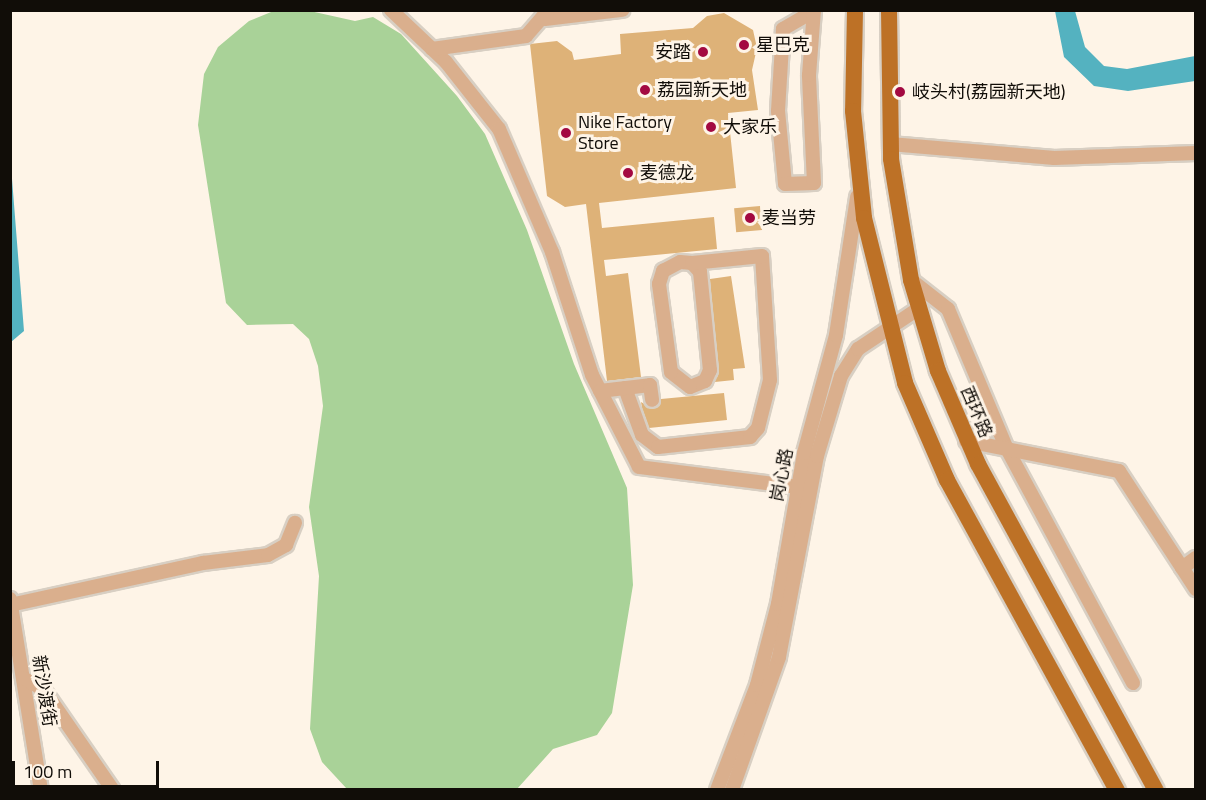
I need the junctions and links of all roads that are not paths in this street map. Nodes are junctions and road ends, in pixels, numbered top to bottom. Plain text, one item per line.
1 (391, 10) edge
2 (622, 10) edge
3 (855, 10) edge
4 (889, 10) edge
5 (814, 11) edge
6 (547, 15) edge
7 (432, 49) junction
8 (890, 144) junction
9 (1196, 153) edge
10 (857, 162) junction
11 (692, 263) junction
12 (911, 280) junction
13 (918, 309) junction
14 (889, 333) junction
15 (625, 388) junction
16 (600, 391) junction
17 (652, 400) dead end
18 (966, 441) junction
19 (1006, 447) junction
20 (797, 487) junction
21 (295, 523) dead end
22 (1196, 558) edge
23 (1182, 568) junction
24 (1196, 589) edge
25 (11, 603) edge
26 (10, 656) edge
27 (23, 678) junction
28 (1133, 683) dead end
29 (32, 789) edge
30 (41, 789) edge
31 (113, 789) edge
32 (717, 789) edge
33 (732, 789) edge
34 (1117, 789) edge
35 (1156, 789) edge

1 - 7 street
2 - 6 street
3 - 10 main road
4 - 8 main road, 西环路
5 - 5 street
6 - 7 street
7 - 16 street
8 - 9 street
8 - 12 main road, 西环路
10 - 14 main road
10 - 20 street, 岗心路
11 - 11 street
11 - 15 street
12 - 13 main road, 西环路
12 - 19 street
13 - 14 street, 岗心路
13 - 18 main road, 西环路
14 - 33 street, 岗心路
14 - 34 main road
15 - 16 street
15 - 17 street
16 - 20 street
18 - 19 street
18 - 35 main road, 西环路
19 - 23 street
19 - 28 street
20 - 32 street, 岗心路
21 - 25 street
22 - 23 street
23 - 24 street
25 - 27 street, 新沙渡街
26 - 29 street, 新沙渡街
27 - 30 street, 新沙渡街
27 - 31 street

